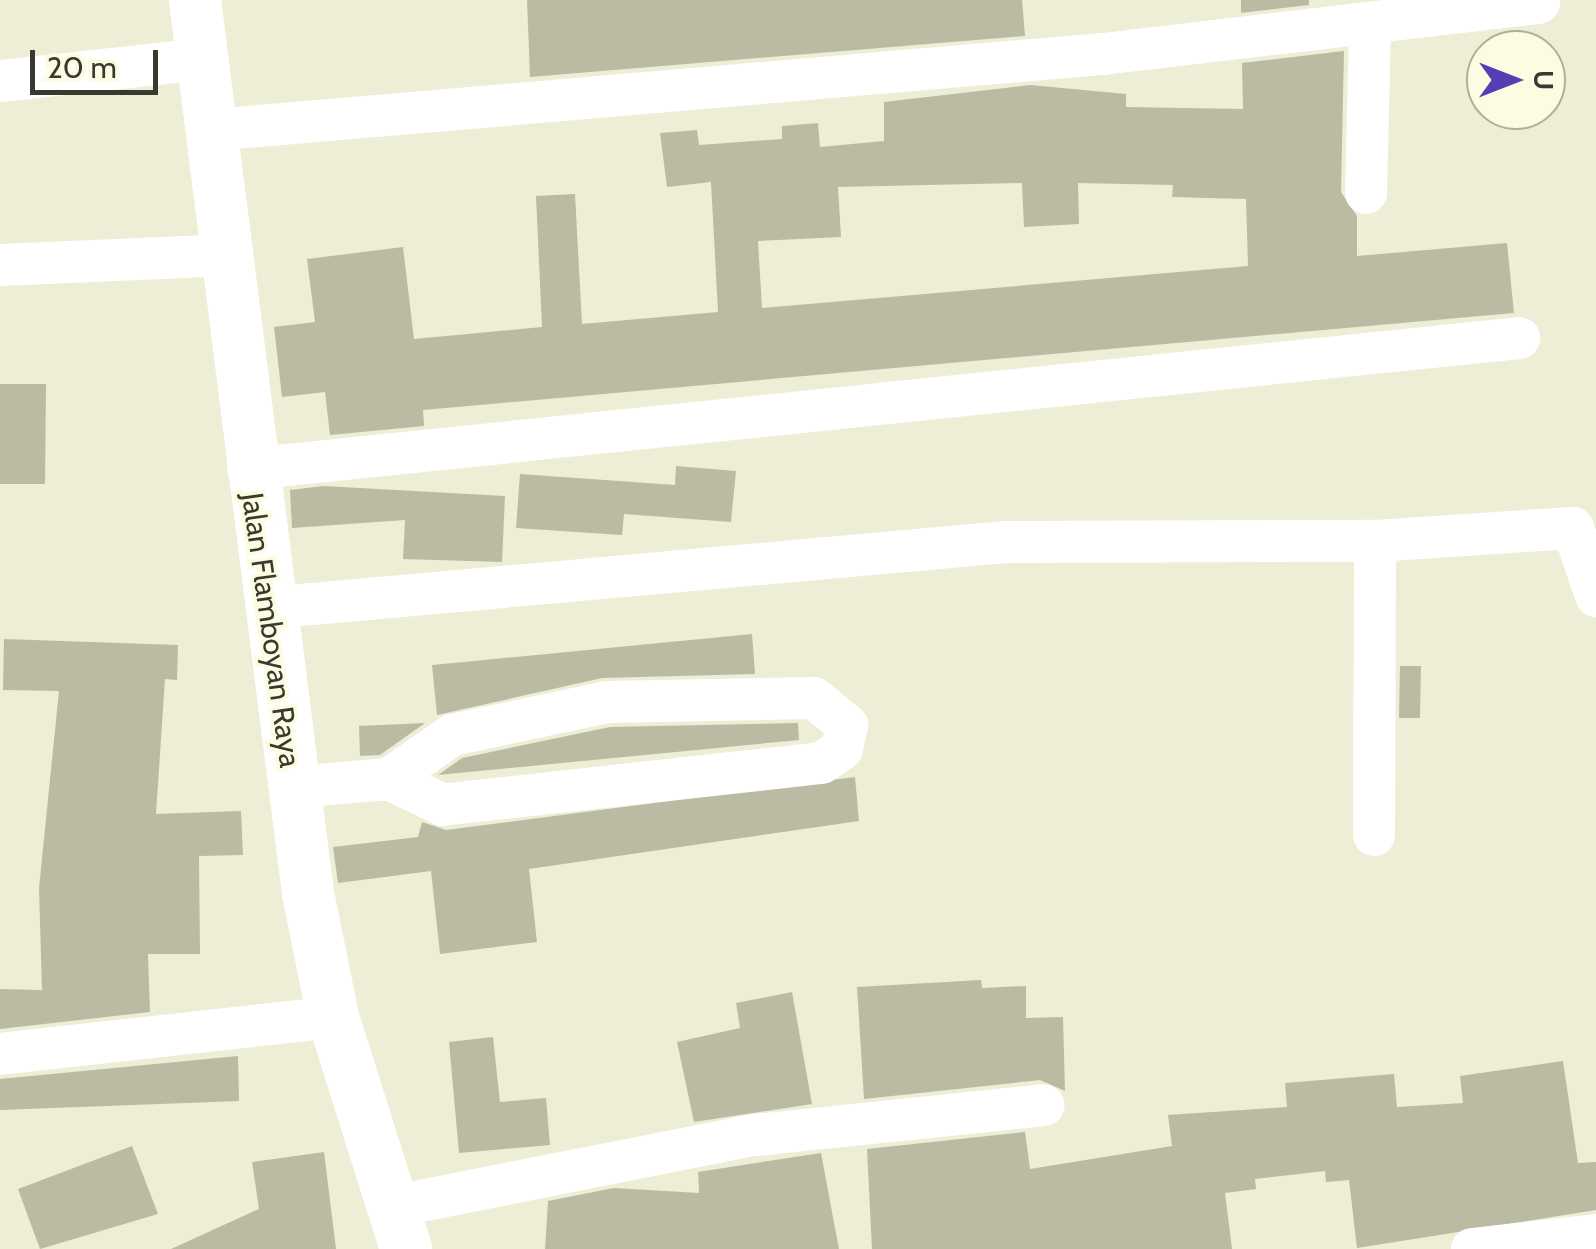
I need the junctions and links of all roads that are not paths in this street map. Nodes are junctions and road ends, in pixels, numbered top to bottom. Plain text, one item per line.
1 (195, 0) edge
2 (1538, 3) dead end
3 (1370, 27) junction
4 (202, 60) junction
5 (0, 81) edge
6 (212, 130) junction
7 (1366, 193) dead end
8 (225, 255) junction
9 (0, 266) edge
10 (1520, 338) dead end
11 (248, 468) junction
12 (1584, 527) edge
13 (1375, 541) junction
14 (1596, 596) edge
15 (268, 608) junction
16 (389, 780) junction
17 (294, 786) junction
18 (1374, 835) dead end
19 (333, 1017) junction
20 (0, 1054) edge
21 (1043, 1105) dead end
22 (398, 1228) edge
23 (1596, 1235) edge
24 (1472, 1249) edge

1 - 4 main road, Jalan Flamboyan Raya
2 - 3 street
3 - 6 street
3 - 7 street
4 - 5 street
4 - 6 main road, Jalan Flamboyan Raya
6 - 8 main road, Jalan Flamboyan Raya
8 - 9 street
8 - 11 main road, Jalan Flamboyan Raya
10 - 11 street
11 - 15 main road, Jalan Flamboyan Raya
12 - 13 street
12 - 14 street
13 - 15 street
13 - 18 street
15 - 17 main road, Jalan Flamboyan Raya
16 - 16 street
16 - 17 street
17 - 19 main road, Jalan Flamboyan Raya
19 - 20 street
19 - 22 main road, Jalan Flamboyan Raya
21 - 22 street
23 - 24 street

